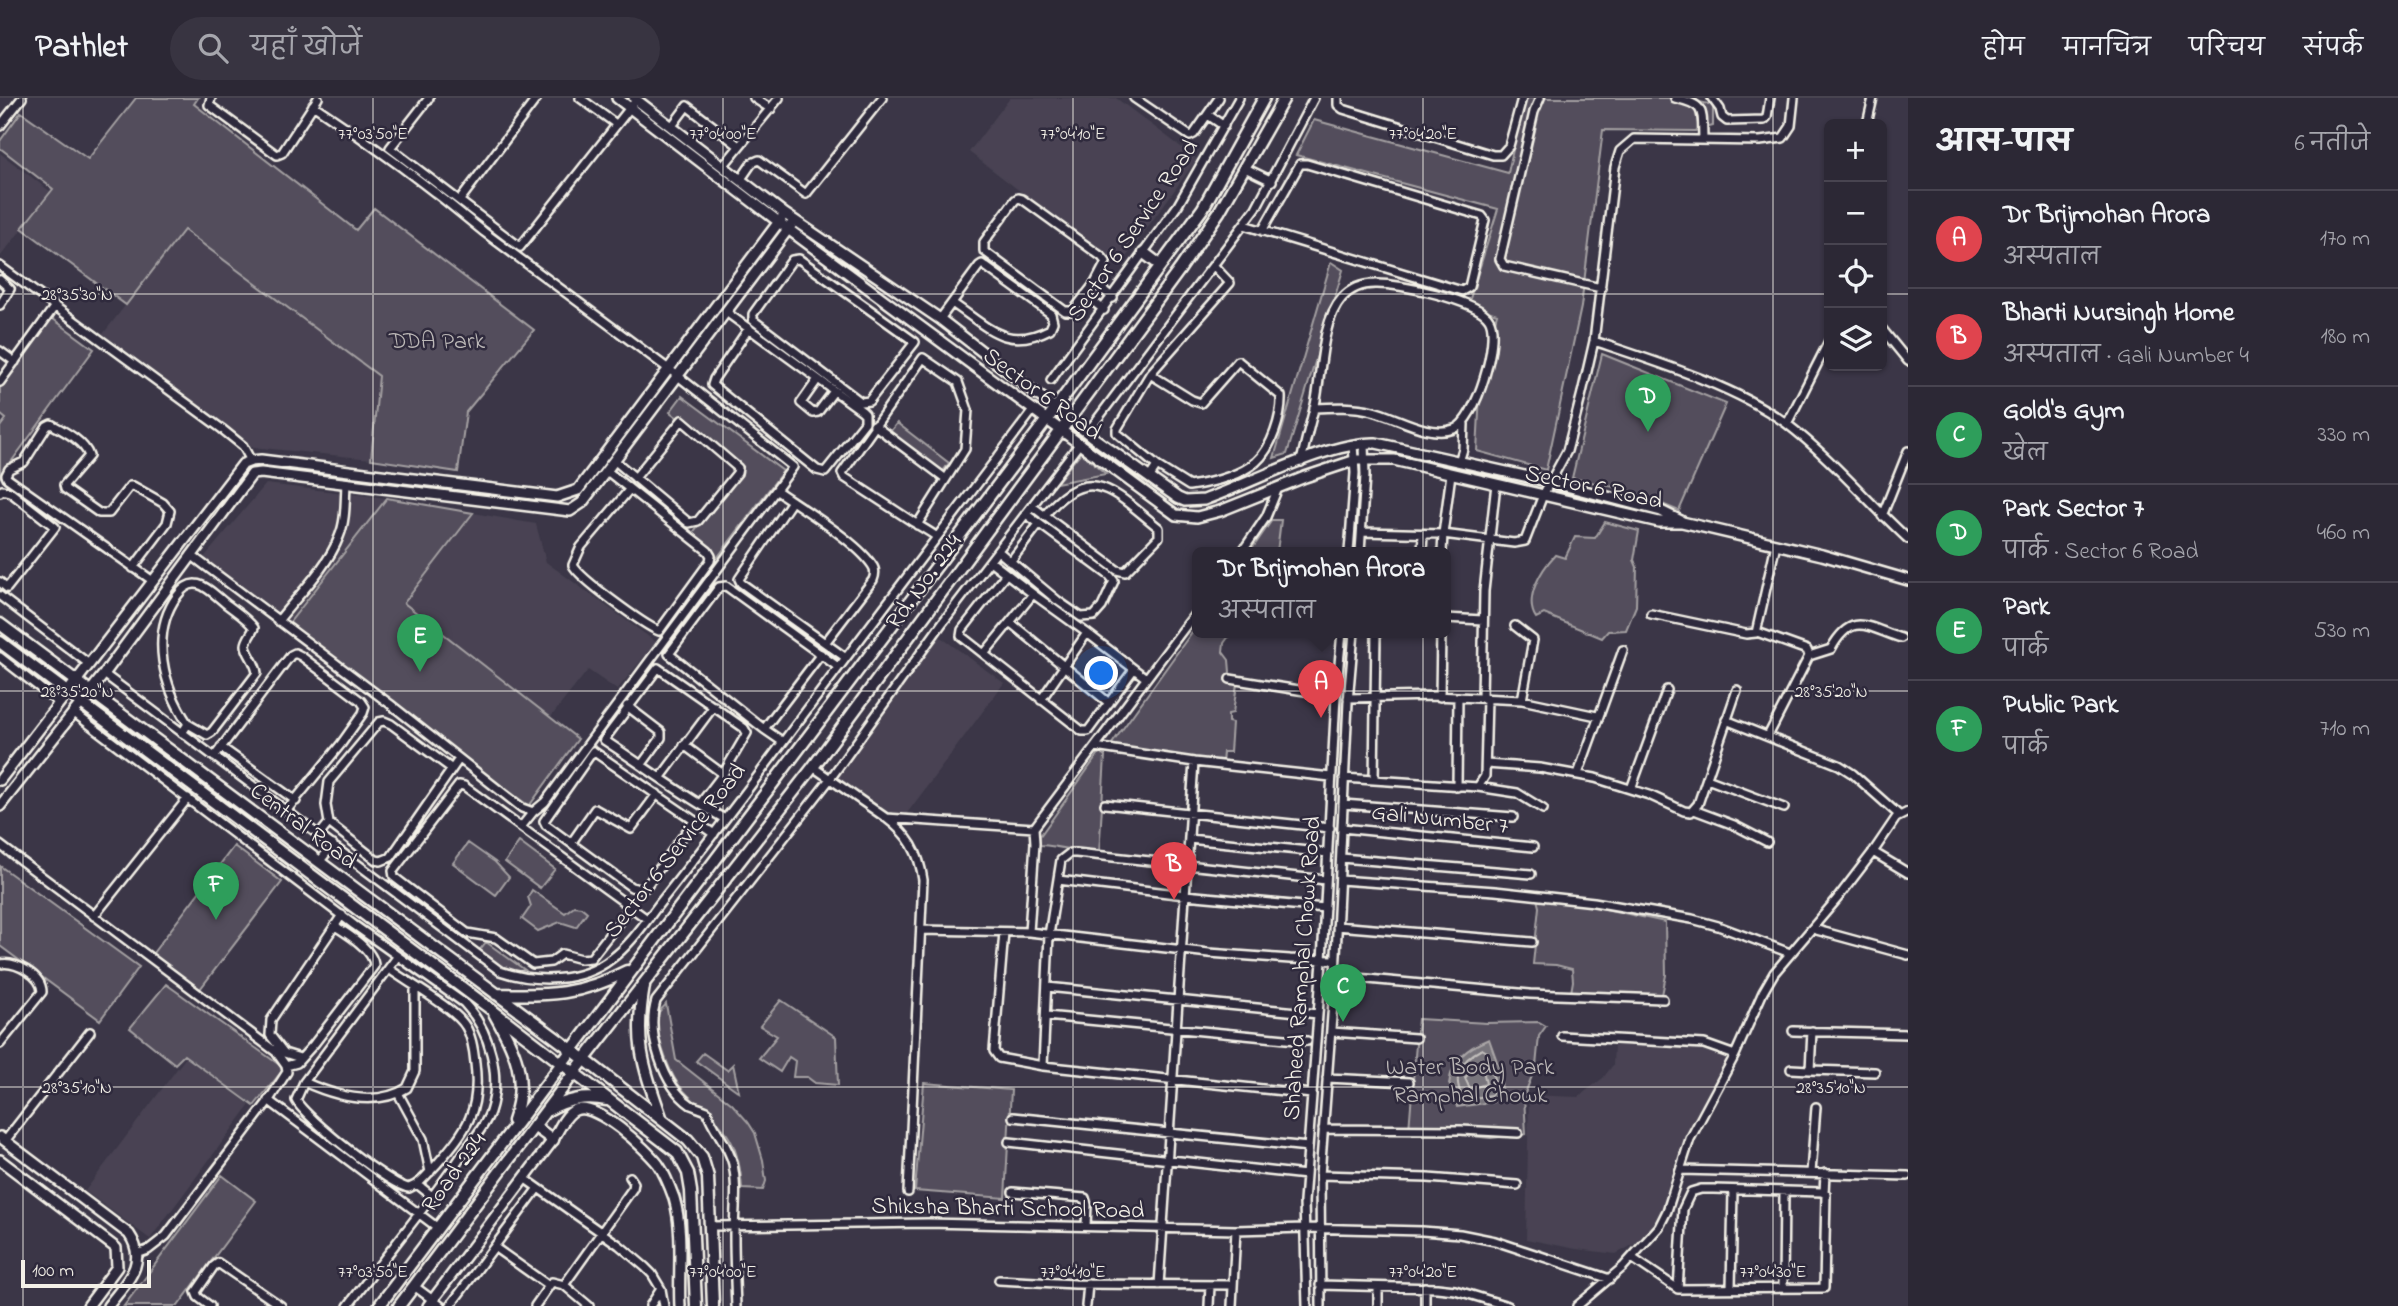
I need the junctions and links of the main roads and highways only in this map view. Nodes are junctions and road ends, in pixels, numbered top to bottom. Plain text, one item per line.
1 (1264, 98) edge
2 (1284, 98) edge
3 (1144, 253) road end
4 (1160, 265) junction
5 (0, 624) edge
6 (0, 642) edge
7 (631, 969) junction
8 (645, 982) junction
9 (496, 993) junction
10 (492, 1010) junction
11 (571, 1050) junction
12 (584, 1059) junction
13 (561, 1062) junction
14 (574, 1073) junction
15 (611, 1101) junction
16 (544, 1112) junction
17 (662, 1120) junction
18 (534, 1126) junction
19 (509, 1131) junction
20 (553, 1140) road end
21 (379, 1306) edge
22 (399, 1306) edge
23 (696, 1306) edge
24 (713, 1306) edge

1 - 4 main road, Rd. No. 224
2 - 8 main road, Rd. No. 224
3 - 4 main road
4 - 7 main road, Rd. No. 224
5 - 9 main road, Central Road
6 - 10 main road, Central Road
7 - 9 main road
7 - 11 main road, Rd. No. 224
8 - 12 main road, Rd. No. 224
8 - 17 main road
9 - 11 main road, Central Road
10 - 13 main road, Central Road
10 - 19 main road
11 - 12 main road, Central Road
11 - 13 main road, Rd. No. 224
12 - 14 main road, Rd. No. 224
12 - 17 main road, Central Road
13 - 14 main road, Central Road
13 - 19 main road, Road 224
14 - 15 main road, Central Road
14 - 16 main road, Road 224
15 - 16 main road
15 - 23 main road, Central Road
16 - 18 main road, Road 224
17 - 24 main road, Central Road
18 - 20 main road
18 - 22 main road, Road 224
19 - 21 main road, Road 224

